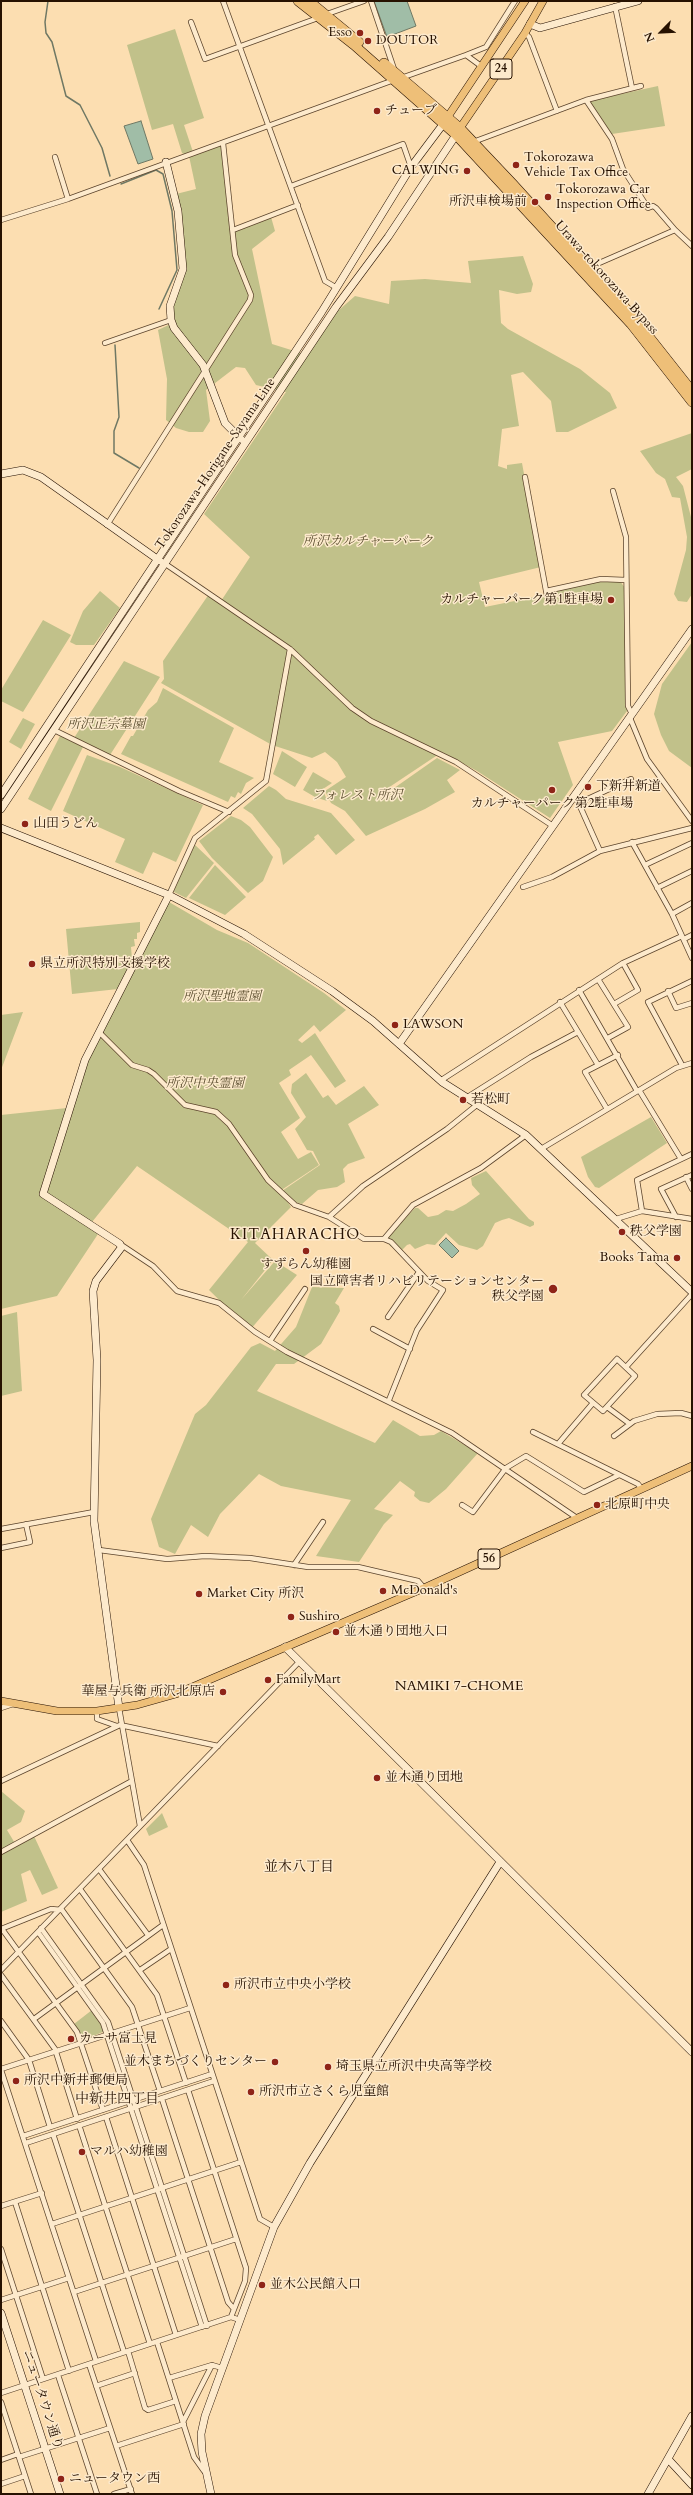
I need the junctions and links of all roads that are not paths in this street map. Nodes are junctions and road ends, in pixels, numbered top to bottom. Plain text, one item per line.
1 (223, 1) edge
2 (298, 1) edge
3 (309, 1) edge
4 (364, 1) edge
5 (371, 1) edge
6 (516, 1) edge
7 (525, 1) edge
8 (543, 1) edge
9 (638, 1) edge
10 (615, 6) junction
11 (324, 16) junction
12 (191, 22) dead end
13 (530, 24) junction
14 (525, 33) junction
15 (240, 47) junction
16 (466, 55) junction
17 (481, 66) junction
18 (396, 76) junction
19 (641, 86) dead end
20 (632, 88) junction
21 (586, 100) junction
22 (557, 111) junction
23 (445, 120) junction
24 (269, 126) junction
25 (458, 132) junction
26 (474, 142) junction
27 (223, 143) junction
28 (55, 157) dead end
29 (166, 162) junction
30 (411, 167) junction
31 (291, 186) junction
32 (68, 199) junction
33 (298, 205) junction
34 (1, 220) edge
35 (233, 230) junction
36 (674, 230) junction
37 (692, 246) edge
38 (590, 267) junction
39 (337, 288) junction
40 (171, 320) junction
41 (105, 343) dead end
42 (206, 371) junction
43 (692, 391) edge
44 (692, 402) edge
45 (239, 437) junction
46 (246, 442) junction
47 (1, 474) edge
48 (526, 477) dead end
49 (613, 491) dead end
50 (107, 525) junction
51 (158, 559) junction
52 (164, 563) junction
53 (626, 580) junction
54 (546, 590) junction
55 (547, 596) dead end
56 (692, 629) edge
57 (290, 649) junction
58 (631, 716) junction
59 (54, 730) junction
60 (631, 779) dead end
61 (1, 795) edge
62 (575, 795) junction
63 (579, 803) junction
64 (1, 809) edge
65 (229, 812) junction
66 (692, 821) edge
67 (553, 826) junction
68 (1, 828) edge
69 (692, 828) edge
70 (632, 842) junction
71 (692, 843) edge
72 (600, 851) junction
73 (645, 865) junction
74 (692, 871) edge
75 (523, 887) dead end
76 (658, 888) junction
77 (169, 895) junction
78 (692, 903) edge
79 (672, 914) junction
80 (692, 935) edge
81 (683, 938) junction
82 (692, 958) edge
83 (623, 963) junction
84 (598, 979) junction
85 (692, 981) edge
86 (579, 990) junction
87 (668, 991) junction
88 (560, 1002) junction
89 (692, 1003) edge
90 (614, 1004) junction
91 (99, 1032) junction
92 (578, 1032) junction
93 (608, 1038) junction
94 (399, 1044) junction
95 (618, 1055) junction
96 (692, 1063) edge
97 (598, 1065) junction
98 (682, 1065) junction
99 (440, 1081) junction
100 (638, 1090) junction
101 (466, 1098) junction
102 (478, 1104) junction
103 (607, 1109) junction
104 (526, 1135) junction
105 (542, 1149) junction
106 (692, 1154) edge
107 (681, 1159) junction
108 (692, 1175) edge
109 (686, 1177) junction
110 (692, 1189) edge
111 (642, 1211) junction
112 (329, 1217) junction
113 (676, 1217) junction
114 (616, 1219) junction
115 (692, 1219) edge
116 (384, 1239) junction
117 (120, 1244) junction
118 (419, 1272) junction
119 (305, 1289) dead end
120 (692, 1293) edge
121 (388, 1317) dead end
122 (373, 1329) dead end
123 (270, 1341) junction
124 (410, 1349) junction
125 (626, 1367) junction
126 (389, 1400) junction
127 (593, 1403) junction
128 (607, 1407) junction
129 (692, 1416) edge
130 (630, 1424) junction
131 (533, 1432) dead end
132 (614, 1436) dead end
133 (558, 1444) junction
134 (692, 1466) edge
135 (504, 1470) junction
136 (619, 1475) junction
137 (642, 1489) junction
138 (462, 1505) dead end
139 (94, 1512) junction
140 (577, 1518) junction
141 (323, 1522) dead end
142 (26, 1524) junction
143 (1, 1529) edge
144 (1, 1548) edge
145 (98, 1550) junction
146 (294, 1565) junction
147 (424, 1588) junction
148 (284, 1647) junction
149 (299, 1662) junction
150 (1, 1701) edge
151 (13, 1704) junction
152 (1, 1708) edge
153 (119, 1708) junction
154 (97, 1711) junction
155 (119, 1726) junction
156 (218, 1746) junction
157 (1, 1781) edge
158 (132, 1781) junction
159 (140, 1826) junction
160 (127, 1840) junction
161 (1, 1852) edge
162 (500, 1862) junction
163 (99, 1869) junction
164 (80, 1889) junction
165 (60, 1908) junction
166 (163, 1925) junction
167 (1, 1929) edge
168 (39, 1930) junction
169 (148, 1935) junction
170 (170, 1949) junction
171 (126, 1951) junction
172 (18, 1952) junction
173 (104, 1968) junction
174 (1, 1970) edge
175 (140, 1970) junction
176 (1, 1975) edge
177 (80, 1985) junction
178 (56, 2003) junction
179 (190, 2008) junction
180 (164, 2016) junction
181 (34, 2019) junction
182 (1, 2021) edge
183 (138, 2025) junction
184 (110, 2034) junction
185 (82, 2043) junction
186 (56, 2052) junction
187 (692, 2052) edge
188 (29, 2060) junction
189 (1, 2070) edge
190 (212, 2074) junction
191 (214, 2081) junction
192 (186, 2083) junction
193 (188, 2090) junction
194 (160, 2091) junction
195 (162, 2099) junction
196 (132, 2101) junction
197 (134, 2108) junction
198 (103, 2110) junction
199 (106, 2117) junction
200 (77, 2118) junction
201 (79, 2125) junction
202 (50, 2127) junction
203 (53, 2134) junction
204 (24, 2136) junction
205 (26, 2142) junction
206 (241, 2162) junction
207 (214, 2171) junction
208 (188, 2180) junction
209 (160, 2189) junction
210 (42, 2193) junction
211 (132, 2198) junction
212 (14, 2202) junction
213 (1, 2206) edge
214 (105, 2206) junction
215 (80, 2215) junction
216 (52, 2224) junction
217 (274, 2227) junction
218 (236, 2239) junction
219 (210, 2248) junction
220 (1, 2249) edge
221 (182, 2257) junction
222 (154, 2266) junction
223 (128, 2274) junction
224 (69, 2278) junction
225 (102, 2282) junction
226 (42, 2286) junction
227 (74, 2292) junction
228 (15, 2294) junction
229 (1, 2300) edge
230 (234, 2309) junction
231 (1, 2313) edge
232 (232, 2317) junction
233 (240, 2320) junction
234 (205, 2326) junction
235 (176, 2336) junction
236 (157, 2342) junction
237 (150, 2344) junction
238 (126, 2352) junction
239 (96, 2361) junction
240 (89, 2364) junction
241 (212, 2364) junction
242 (222, 2368) junction
243 (69, 2370) junction
244 (135, 2373) junction
245 (58, 2375) junction
246 (169, 2378) junction
247 (43, 2379) junction
248 (25, 2385) junction
249 (96, 2386) junction
250 (1, 2393) edge
251 (176, 2401) junction
252 (1, 2402) edge
253 (692, 2416) edge
254 (183, 2423) junction
255 (110, 2428) junction
256 (79, 2437) junction
257 (116, 2446) junction
258 (45, 2448) junction
259 (18, 2456) junction
260 (1, 2460) edge
261 (669, 2460) junction
262 (204, 2471) junction
263 (26, 2476) junction
264 (1, 2484) edge
265 (692, 2485) edge
266 (131, 2489) junction
267 (31, 2494) edge
268 (60, 2494) edge
269 (97, 2494) edge
270 (114, 2494) edge
271 (132, 2494) edge
272 (211, 2494) edge
273 (648, 2494) edge

1 - 15 street
2 - 11 highway, Urawa-tokorozawa Bypass
3 - 11 highway, Urawa-tokorozawa Bypass
4 - 11 street
5 - 18 street
6 - 16 street
7 - 17 main road, 24
8 - 13 main road, 24
9 - 10 street
10 - 13 street
10 - 20 street
11 - 15 street
11 - 18 highway, Urawa-tokorozawa Bypass
12 - 15 street
13 - 14 main road, 24
14 - 22 street
14 - 25 main road, 24
15 - 24 street
16 - 17 street
16 - 18 street
17 - 23 main road, 24
18 - 23 highway, Urawa-tokorozawa Bypass
18 - 24 street
19 - 20 street
20 - 21 street
21 - 22 street
21 - 36 street
22 - 26 street
23 - 25 highway, Urawa-tokorozawa Bypass
23 - 30 street, Tokorozawa-Horigane-Sayama Line
24 - 27 street
24 - 31 street
25 - 26 highway, Urawa-tokorozawa Bypass
25 - 44 highway, Urawa-tokorozawa Bypass
25 - 46 street, Tokorozawa-Horigane-Sayama Line
26 - 38 highway, Urawa-tokorozawa Bypass
27 - 29 street
27 - 35 street
28 - 32 street
29 - 32 street
29 - 40 street
30 - 31 street
30 - 39 street, Tokorozawa-Horigane-Sayama Line
31 - 33 street
32 - 34 street
33 - 35 street
33 - 39 street
35 - 42 street
36 - 37 street
36 - 38 street
38 - 43 highway, Urawa-tokorozawa Bypass
39 - 45 street, Tokorozawa-Horigane-Sayama Line
40 - 41 street
40 - 42 street
42 - 45 street
42 - 50 street
45 - 46 street
45 - 51 street, Tokorozawa-Horigane-Sayama Line
46 - 52 street, Tokorozawa-Horigane-Sayama Line
47 - 50 street
48 - 54 street
49 - 53 street
50 - 51 street
51 - 52 street
51 - 61 street, Tokorozawa-Horigane-Sayama Line
52 - 57 street
52 - 59 street, Tokorozawa-Horigane-Sayama Line
53 - 54 street
53 - 58 street
54 - 55 street
56 - 58 street
57 - 65 street
57 - 67 street
58 - 62 street
58 - 66 street
59 - 64 street, Tokorozawa-Horigane-Sayama Line
59 - 65 street
60 - 63 street
62 - 63 street
62 - 67 street
63 - 72 street
65 - 77 street
67 - 94 street
68 - 77 street
69 - 70 street
70 - 72 street
70 - 73 street
71 - 73 street
72 - 75 street
73 - 76 street
74 - 76 street
76 - 79 street
77 - 91 street
77 - 94 street
78 - 79 street
79 - 81 street
80 - 81 street
81 - 82 street
81 - 83 street
83 - 84 street
83 - 90 street
84 - 86 street
84 - 90 street
85 - 87 street
86 - 88 street
86 - 93 street
87 - 89 street
87 - 98 street
88 - 92 street
88 - 99 street
90 - 93 street
91 - 112 street
91 - 117 street
92 - 97 street
92 - 101 street
93 - 95 street
94 - 99 street
95 - 97 street
95 - 100 street
96 - 98 street
97 - 103 street
98 - 100 street
99 - 101 street
100 - 103 street
100 - 107 street
101 - 102 street
102 - 104 street
102 - 112 street
103 - 105 street
104 - 105 street
104 - 116 street
105 - 114 street
106 - 107 street
107 - 111 street
108 - 109 street
109 - 110 street
109 - 113 street
111 - 113 street
111 - 114 street
112 - 116 street
113 - 115 street
114 - 120 street
116 - 118 street
117 - 123 street
117 - 139 street
118 - 121 street
118 - 124 street
119 - 123 street
120 - 125 street
122 - 124 street
123 - 126 street
124 - 126 street
125 - 127 street
125 - 128 street
126 - 135 street
127 - 128 street
127 - 133 street
128 - 130 street
129 - 130 street
130 - 132 street
131 - 133 street
133 - 136 street
134 - 137 main road, 56
135 - 136 street
135 - 138 street
135 - 140 street
136 - 137 street
137 - 140 main road, 56
139 - 142 street
139 - 145 street
140 - 147 main road, 56
141 - 146 street
142 - 143 street
142 - 144 street
145 - 146 street
145 - 153 street
146 - 147 street
147 - 148 main road, 56
148 - 149 street
148 - 153 main road, 56
149 - 156 street
149 - 162 street
150 - 151 main road, 56
151 - 152 street
151 - 154 main road, 56
153 - 154 main road, 56
153 - 155 street
154 - 155 street
155 - 156 street
155 - 157 street
155 - 158 street
156 - 159 street
158 - 159 street
158 - 161 street
159 - 160 street
160 - 163 street
160 - 166 street
162 - 187 street
162 - 217 street
163 - 164 street
163 - 169 street
164 - 165 street
164 - 171 street
165 - 167 street
165 - 168 street
165 - 173 street
166 - 169 street
166 - 170 street
167 - 172 street
168 - 172 street
168 - 177 street
169 - 171 street
170 - 175 street
170 - 179 street
171 - 173 street
171 - 175 street
172 - 174 street
172 - 178 street
173 - 177 street
173 - 183 street
175 - 180 street
176 - 181 street
177 - 178 street
177 - 184 street
178 - 181 street
178 - 185 street
179 - 180 street
179 - 190 street
180 - 183 street
180 - 192 street
181 - 186 street
182 - 188 street
183 - 184 street
183 - 194 street
184 - 185 street
184 - 196 street
185 - 186 street
185 - 198 street
186 - 188 street
186 - 200 street
188 - 189 street
188 - 202 street
189 - 204 street
190 - 191 street
190 - 192 street
191 - 193 street
191 - 206 street
192 - 194 street
193 - 195 street
193 - 207 street
194 - 196 street
195 - 197 street
195 - 208 street
196 - 197 street
196 - 198 street
197 - 199 street
197 - 209 street
198 - 200 street
199 - 201 street
199 - 211 street
200 - 202 street
201 - 203 street
201 - 214 street
202 - 204 street
203 - 205 street
203 - 215 street
204 - 205 street
205 - 210 street
206 - 207 street
206 - 217 street
207 - 208 street
207 - 218 street
208 - 209 street
208 - 219 street
209 - 211 street
209 - 221 street
210 - 212 street
210 - 216 street
211 - 214 street
211 - 222 street
212 - 213 street
212 - 226 street
214 - 215 street
214 - 223 street
215 - 216 street
215 - 225 street
216 - 224 street
217 - 233 street
218 - 219 street
218 - 230 street
219 - 221 street
219 - 230 street
220 - 228 street
221 - 222 street
221 - 234 street
222 - 223 street
222 - 235 street
223 - 225 street
223 - 237 street
224 - 226 street
224 - 227 street
225 - 227 street
225 - 238 street
226 - 228 street
226 - 243 street
227 - 239 street
228 - 229 street
228 - 247 street
230 - 232 street
231 - 248 street, ニュータウン通り
232 - 233 street
232 - 234 street
233 - 242 street
234 - 235 street
235 - 236 street
236 - 237 street
236 - 246 street
237 - 238 street
238 - 239 street
238 - 244 street
239 - 240 street
240 - 243 street
240 - 249 street
241 - 242 street
241 - 246 street
241 - 254 street
242 - 262 street
243 - 245 street
244 - 249 street
244 - 251 street
245 - 247 street
245 - 256 street
246 - 251 street
247 - 248 street
248 - 250 street
248 - 258 street, ニュータウン通り
249 - 255 street
251 - 254 street
252 - 259 street
253 - 261 street
254 - 257 street
254 - 262 street
255 - 256 street
255 - 257 street
256 - 258 street
256 - 269 street
257 - 266 street
258 - 259 street
258 - 268 street, ニュータウン通り
259 - 260 street
259 - 263 street
261 - 265 street
261 - 273 street
262 - 272 street
263 - 264 street
263 - 267 street
266 - 270 street
266 - 271 street

